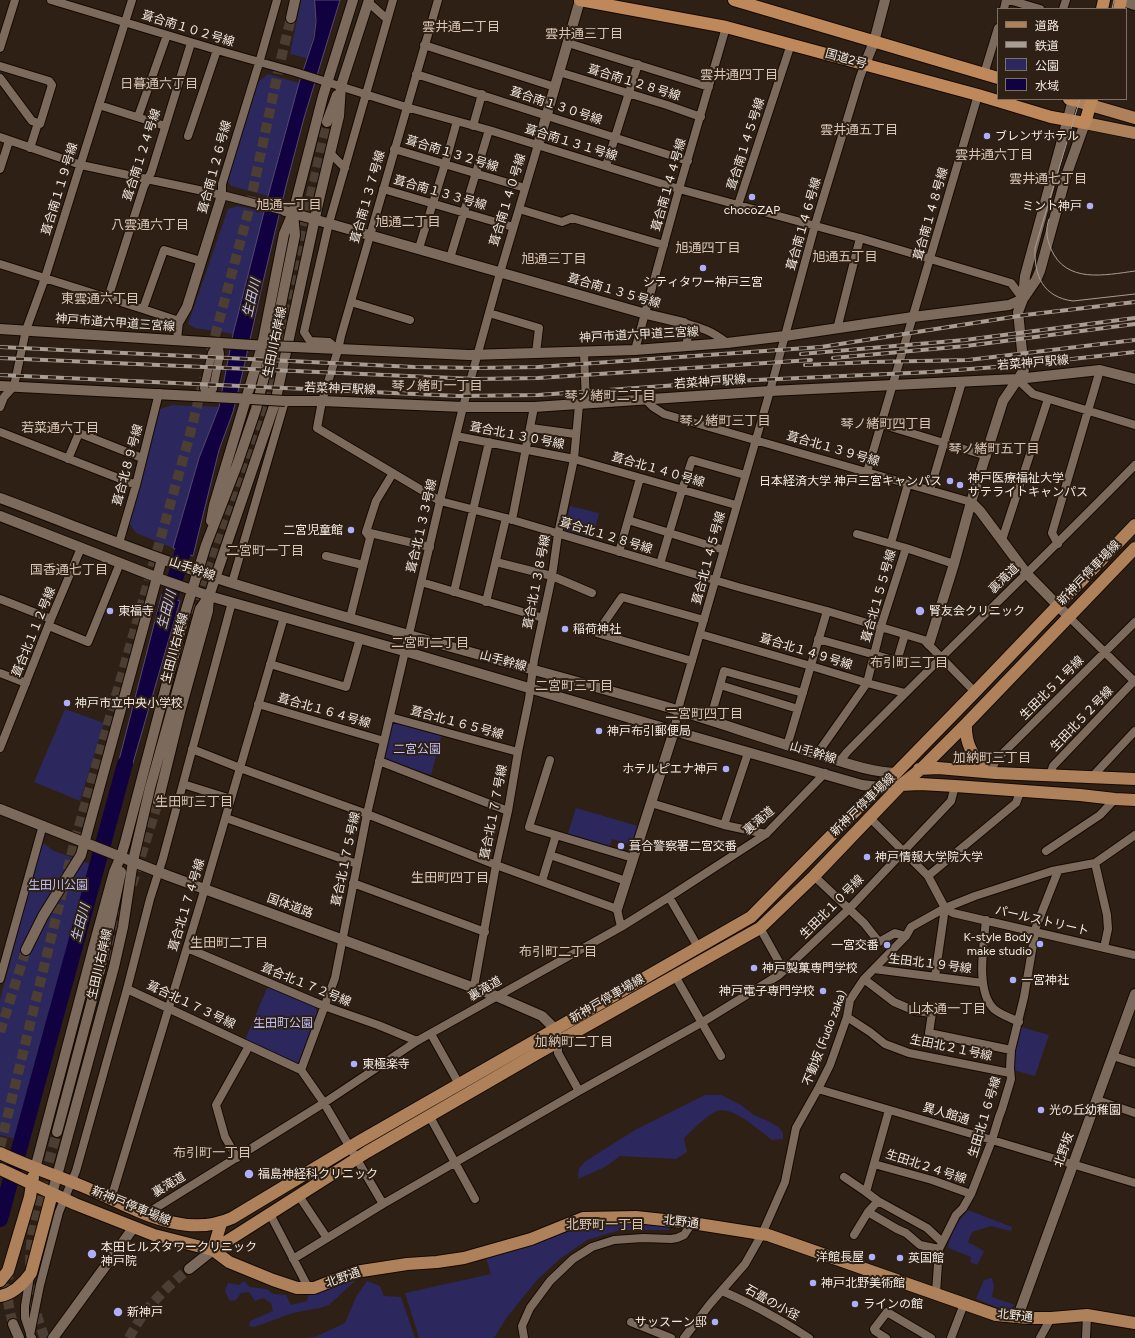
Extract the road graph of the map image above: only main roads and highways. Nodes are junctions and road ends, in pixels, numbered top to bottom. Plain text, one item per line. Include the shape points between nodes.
1 (580, 0) edge
2 (735, 0) edge
3 (997, 78) edge
4 (1079, 100) edge
5 (1092, 102) edge
6 (1135, 118) edge
7 (1085, 123) junction
8 (1135, 133) edge
9 (1135, 525) edge
10 (1135, 548) edge
11 (966, 724) junction
12 (921, 769) junction
13 (991, 772) junction
14 (896, 773) junction
15 (1135, 779) edge
16 (901, 785) junction
17 (1135, 800) edge
18 (3, 1155) edge
19 (30, 1167) junction
20 (0, 1169) edge
21 (27, 1182) junction
22 (52, 1194) junction
23 (221, 1223) junction
24 (213, 1250) junction
25 (0, 1281) tunnel mouth
26 (0, 1296) edge
27 (1135, 1323) edge

1 - 7 highway, 国道2号 via 726,27 1051,117
2 - 3 highway, 国道2号
4 - 5 main road
5 - 6 main road
5 - 7 highway
7 - 8 main road
9 - 14 main road, 新神戸停車場線
10 - 11 main road, 新神戸停車場線
11 - 12 main road, 新神戸停車場線
11 - 13 main road via 969,748
12 - 13 main road, 山手幹線
12 - 14 main road, 山手幹線
12 - 16 main road, 新神戸停車場線
13 - 15 main road, 山手幹線
14 - 23 main road, 新神戸停車場線 via 879,787 751,917
16 - 17 main road, 山手幹線 via 1021,790
16 - 24 main road, 新神戸停車場線 via 760,928 357,1159
18 - 19 main road, 新神戸停車場線
19 - 21 main road
19 - 23 main road, 新神戸停車場線 via 165,1222 188,1225
20 - 21 main road, 新神戸停車場線
21 - 22 main road, 新神戸停車場線
21 - 25 main road via 8,1271
22 - 24 main road, 新神戸停車場線 via 154,1235
22 - 26 main road via 31,1273 11,1292
23 - 24 main road
24 - 27 main road, 北野通 via 229,1262 273,1280 309,1289 355,1272 464,1258 531,1239 583,1218 636,1217 768,1234 996,1315 1051,1318 1087,1315

